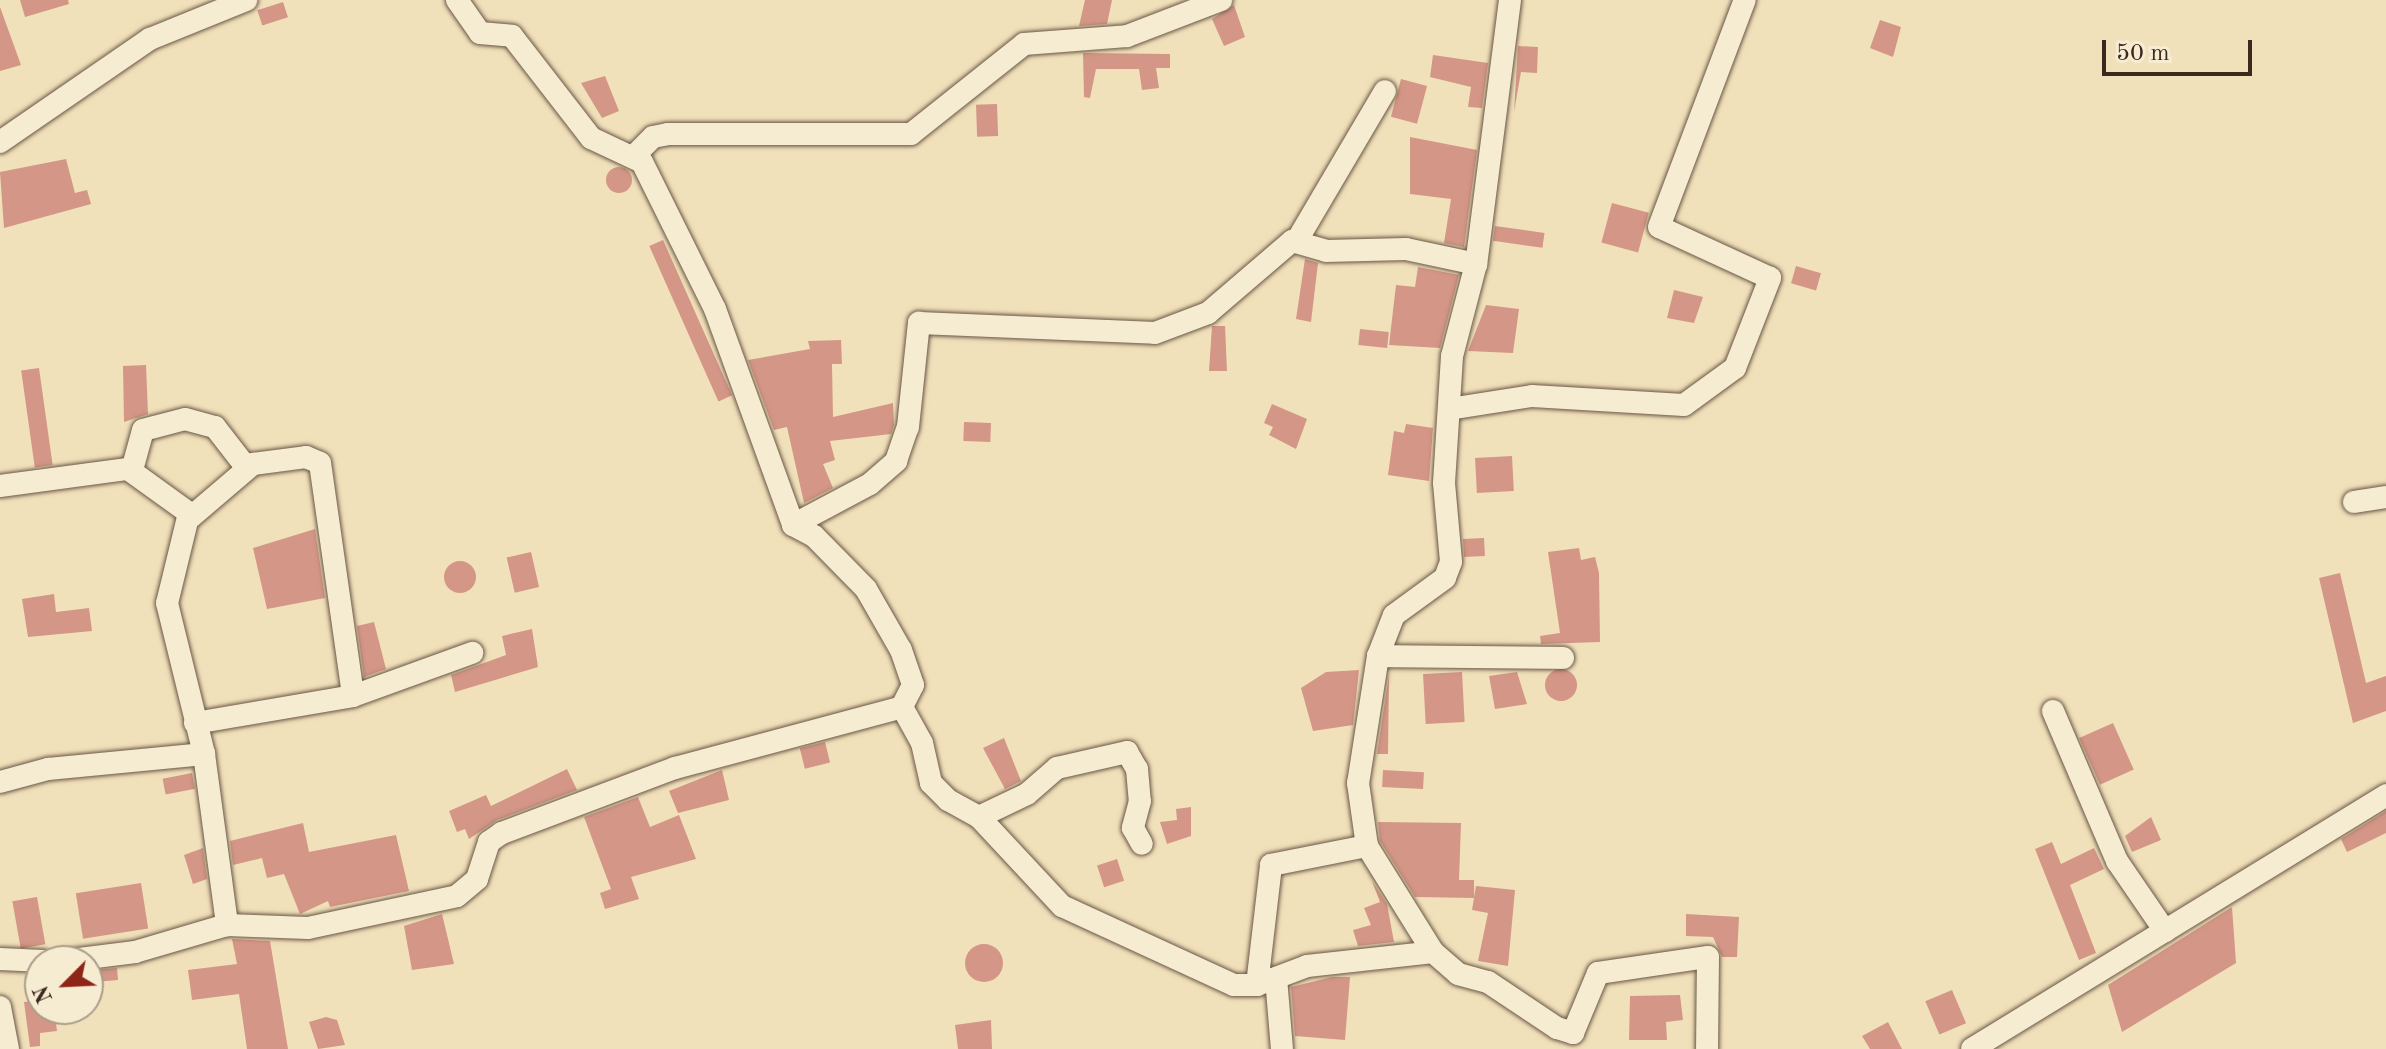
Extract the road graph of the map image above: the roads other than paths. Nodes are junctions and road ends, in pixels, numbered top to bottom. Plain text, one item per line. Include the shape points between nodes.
1 (246, 0) edge
2 (457, 0) edge
3 (1221, 0) edge
4 (1510, 0) edge
5 (1745, 0) edge
6 (1385, 91) dead end
7 (0, 142) edge
8 (635, 155) junction
9 (1296, 242) junction
10 (1476, 264) junction
11 (1449, 409) junction
12 (246, 467) junction
13 (132, 470) junction
14 (0, 486) edge
15 (2386, 497) edge
16 (2354, 502) dead end
17 (191, 517) junction
18 (793, 525) junction
19 (472, 653) dead end
20 (1378, 656) junction
21 (1563, 658) dead end
22 (353, 696) junction
23 (902, 707) junction
24 (2053, 711) dead end
25 (195, 723) junction
26 (204, 754) junction
27 (0, 782) edge
28 (2386, 795) edge
29 (979, 817) junction
30 (1142, 844) dead end
31 (1367, 846) junction
32 (227, 925) junction
33 (2165, 931) junction
34 (1433, 952) junction
35 (104, 956) edge
36 (0, 959) edge
37 (24, 960) edge
38 (1267, 982) junction
39 (0, 1007) edge
40 (1281, 1038) edge
41 (8, 1049) edge
42 (1707, 1049) edge
43 (1972, 1049) edge

1 - 7 street via 150,39
2 - 8 street via 480,33 512,36 591,138
3 - 8 street via 1127,36 1024,44 911,134 668,134 653,137
4 - 10 street
5 - 11 street via 1659,227 1770,278 1735,368 1684,405 1532,396
6 - 9 street
8 - 18 street via 715,309
9 - 10 street via 1326,251 1406,249
9 - 18 street via 1208,313 1155,333 919,323 908,427 896,461 870,484
10 - 11 street via 1452,356
11 - 20 street via 1449,572 1394,615
12 - 13 street via 215,427 185,419 143,430
12 - 17 street
12 - 22 street via 306,457 324,469
13 - 14 street
13 - 17 street
15 - 16 street
17 - 25 street via 167,585
18 - 23 street via 866,589 908,664 913,685
19 - 22 street
20 - 21 street
20 - 31 street via 1358,783
22 - 25 street
23 - 29 street via 922,743 931,783 962,812
23 - 32 street via 841,728 675,768 502,833 485,850 477,879 457,896 308,928
24 - 33 street via 2117,861
25 - 26 street
26 - 27 street via 48,769
26 - 32 street
28 - 33 street
29 - 30 street via 1027,794 1057,768 1127,752 1137,769 1140,801 1133,828
29 - 38 street via 1074,914 1222,980
31 - 34 street
31 - 38 street via 1271,865
32 - 35 street
33 - 43 street
34 - 38 street via 1307,966
34 - 42 street via 1458,974 1488,982 1535,1018 1573,1033 1598,973 1708,957
36 - 37 street
38 - 40 street
39 - 41 street

